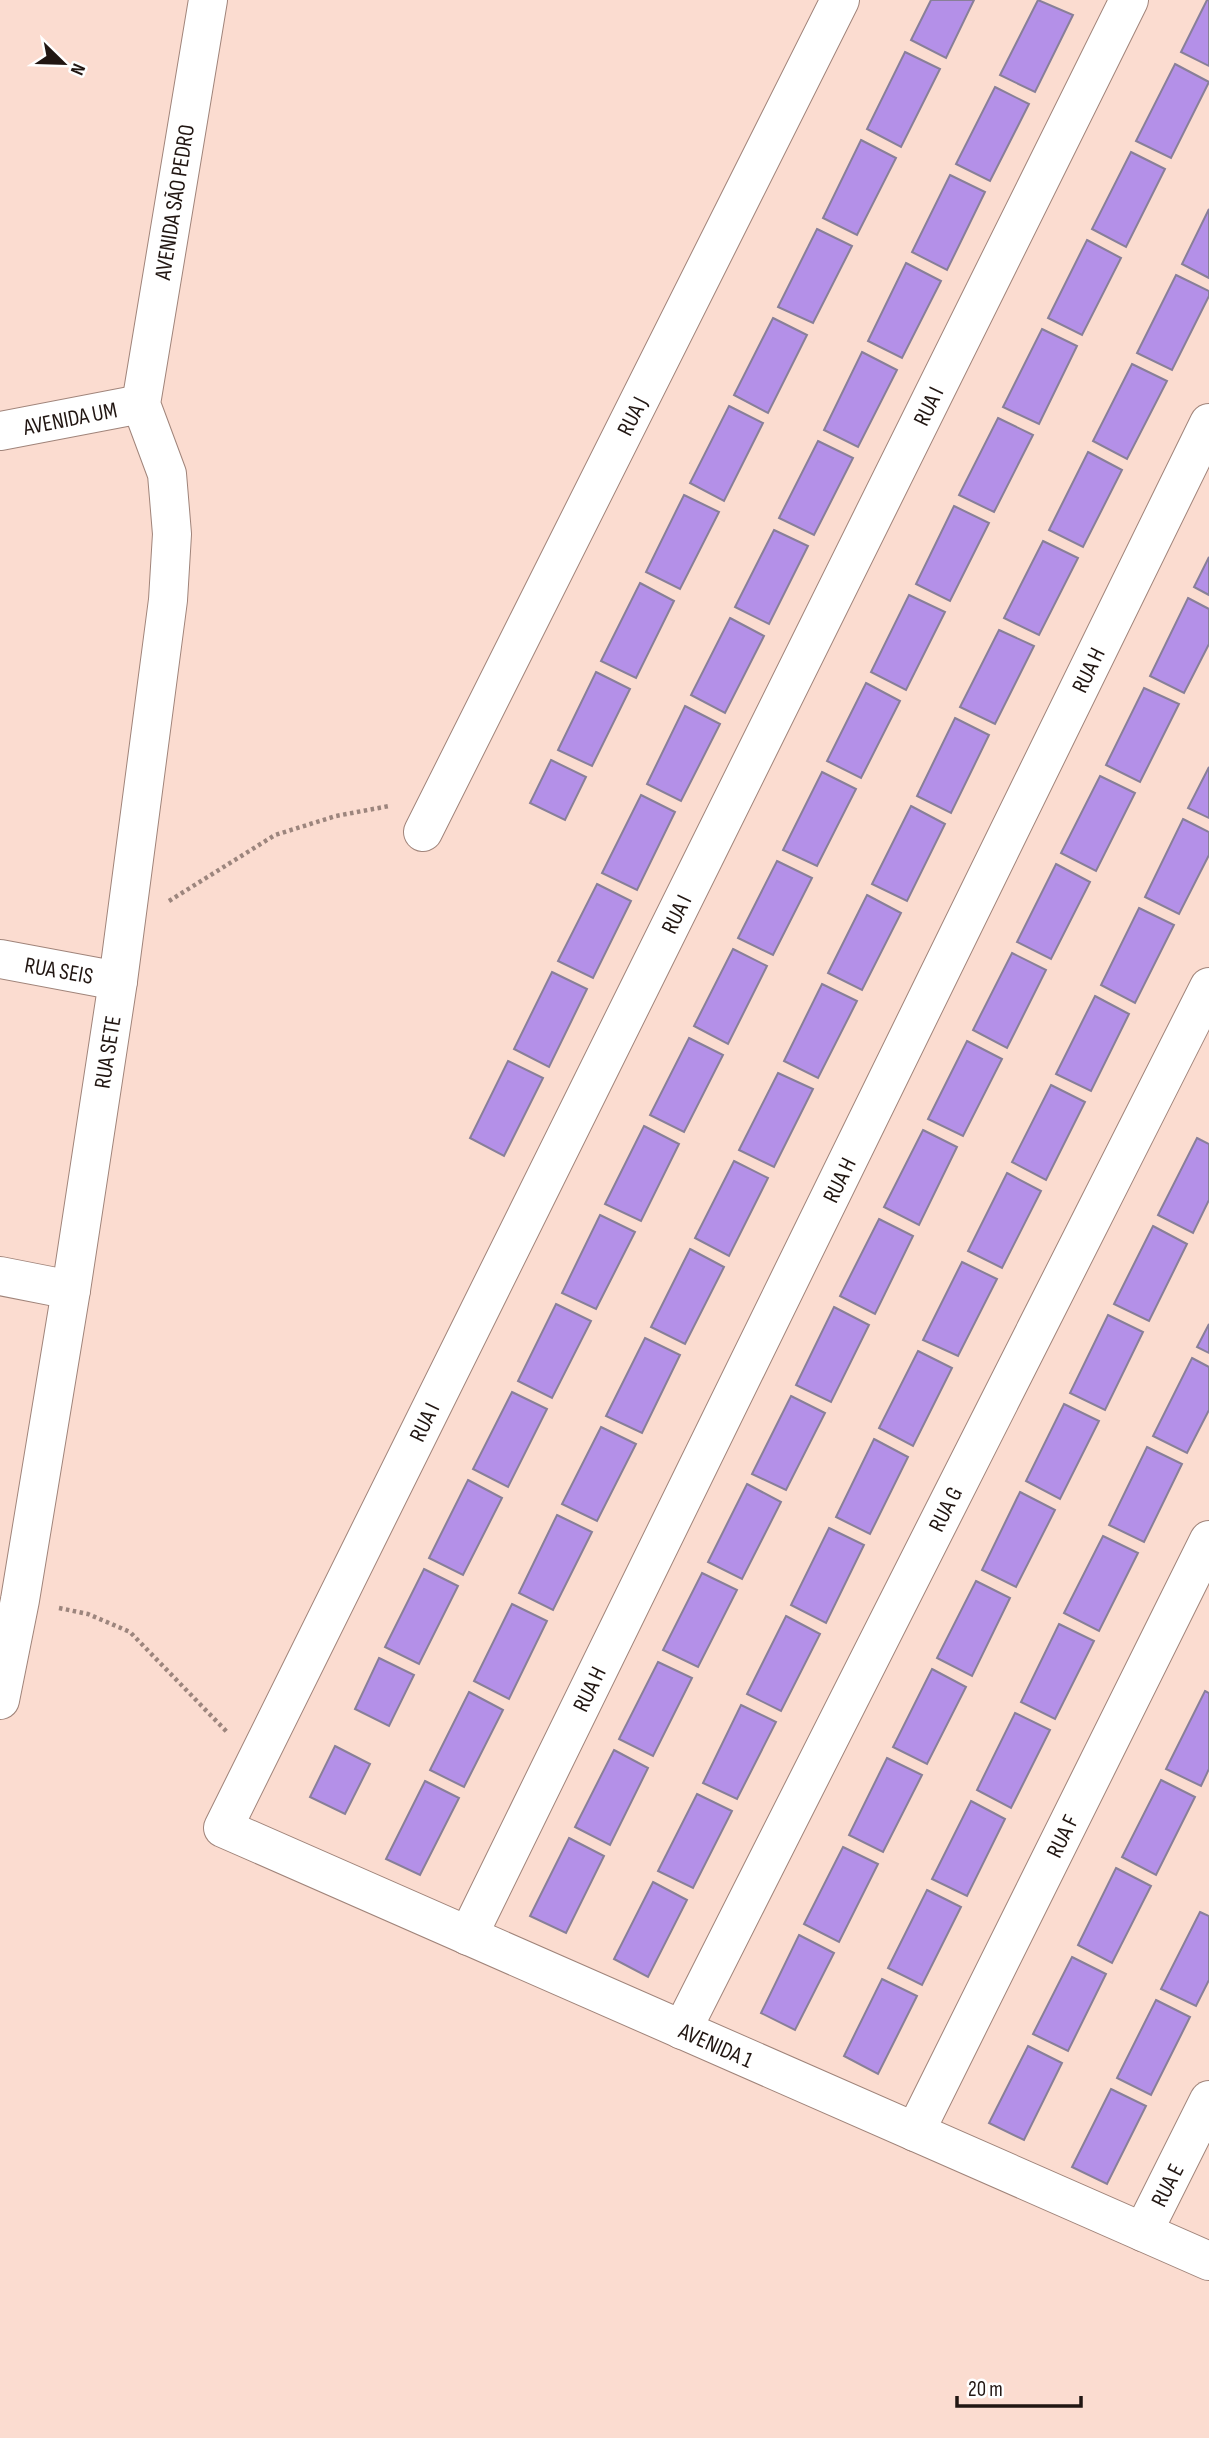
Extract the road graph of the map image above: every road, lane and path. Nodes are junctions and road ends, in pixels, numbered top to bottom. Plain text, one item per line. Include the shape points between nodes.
1 (208, 0) edge
2 (840, 0) edge
3 (1129, 0) edge
4 (141, 404) junction
5 (1209, 423) edge
6 (0, 431) edge
7 (442, 796) junction
8 (424, 832) dead end
9 (125, 929) junction
10 (0, 959) edge
11 (118, 981) junction
12 (1209, 987) edge
13 (0, 1276) edge
14 (71, 1290) junction
15 (1209, 1540) edge
16 (10, 1598) edge
17 (0, 1700) edge
18 (256, 1762) junction
19 (223, 1828) joint
20 (468, 1936) junction
21 (682, 2030) junction
22 (1209, 2100) edge
23 (915, 2132) junction
24 (1143, 2232) junction
25 (1209, 2261) edge

1 - 4 street, AVENIDA SÃO PEDRO
2 - 7 street, RUA J
3 - 18 street, RUA I
4 - 6 street, AVENIDA UM
4 - 9 street, RUA SETE via 167,474 172,534 168,600
5 - 20 street, RUA H
7 - 8 street, RUA J
7 - 9 path via 336,816 275,835
9 - 11 street, RUA SETE
10 - 11 street, RUA SEIS
11 - 14 street, RUA SETE
12 - 21 street, RUA G
13 - 14 street
14 - 16 street, RUA SETE
15 - 23 street, RUA F
16 - 17 street, RUA SETE
16 - 18 path via 89,1614 130,1632
18 - 19 street, RUA I
19 - 20 street, AVENIDA 1
20 - 21 street, AVENIDA 1
21 - 23 street, AVENIDA 1
22 - 24 street, RUA E
23 - 24 street, AVENIDA 1
24 - 25 street, AVENIDA 1

